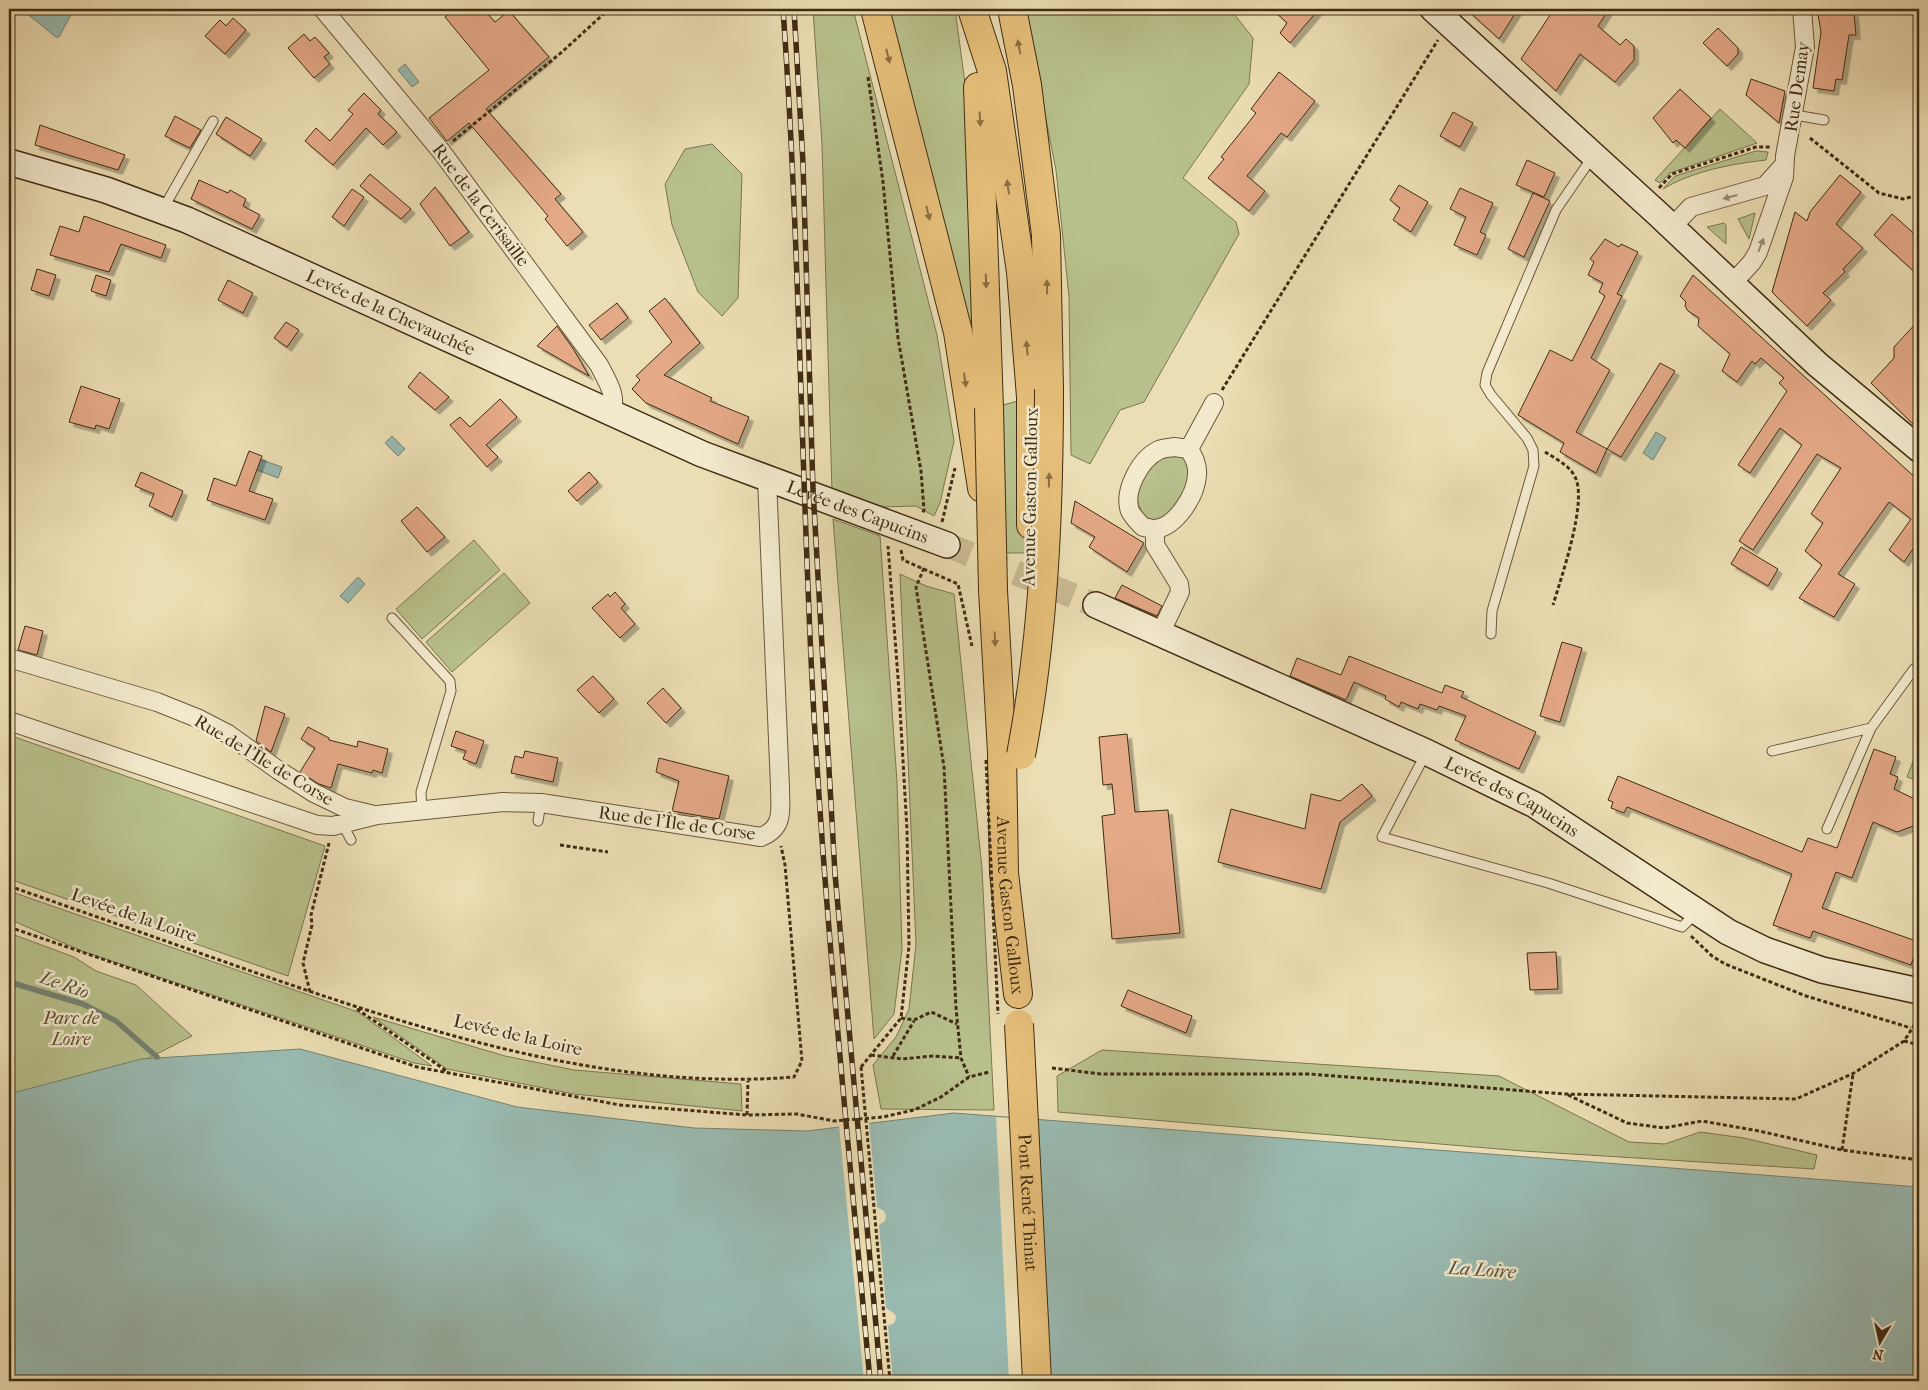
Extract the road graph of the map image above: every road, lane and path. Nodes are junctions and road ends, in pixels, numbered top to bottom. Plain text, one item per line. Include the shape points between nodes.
1 (323, 9) edge
2 (609, 9) edge
3 (876, 9) edge
4 (1012, 9) edge
5 (1433, 9) edge
6 (1802, 9) edge
7 (973, 13) edge
8 (1441, 35) dead end
9 (868, 72) dead end
10 (1795, 115) junction
11 (1824, 120) dead end
12 (212, 121) dead end
13 (1810, 138) dead end
14 (1772, 147) dead end
15 (442, 151) junction
16 (1593, 155) junction
17 (9, 162) edge
18 (1784, 164) junction
19 (1758, 189) junction
20 (1658, 190) dead end
21 (1919, 194) edge
22 (162, 211) junction
23 (1771, 218) junction
24 (1672, 227) junction
25 (1732, 284) junction
26 (1040, 392) junction
27 (1214, 403) joint
28 (611, 414) junction
29 (1189, 449) junction
30 (1919, 449) edge
31 (1532, 450) junction
32 (956, 464) dead end
33 (766, 479) junction
34 (1155, 529) junction
35 (944, 536) joint
36 (907, 539) junction
37 (887, 542) dead end
38 (924, 568) junction
39 (993, 590) junction
40 (1096, 605) tunnel mouth
41 (1553, 606) dead end
42 (392, 618) dead end
43 (1160, 634) junction
44 (1491, 634) dead end
45 (972, 649) dead end
46 (9, 658) edge
47 (1919, 666) edge
48 (9, 721) edge
49 (1871, 728) junction
50 (1772, 751) dead end
51 (1426, 752) junction
52 (542, 803) junction
53 (422, 812) junction
54 (377, 815) junction
55 (538, 821) dead end
56 (1827, 829) dead end
57 (342, 830) junction
58 (774, 832) junction
59 (560, 845) dead end
60 (608, 852) dead end
61 (9, 886) edge
62 (1689, 919) junction
63 (9, 927) edge
64 (1919, 991) edge
65 (310, 992) junction
66 (1018, 994) junction
67 (354, 1007) junction
68 (900, 1018) junction
69 (1919, 1018) edge
70 (914, 1020) junction
71 (957, 1024) junction
72 (1911, 1028) junction
73 (1904, 1041) junction
74 (1919, 1045) edge
75 (871, 1055) junction
76 (893, 1057) junction
77 (960, 1058) junction
78 (1052, 1068) dead end
79 (989, 1072) dead end
80 (1854, 1073) junction
81 (451, 1074) junction
82 (969, 1077) junction
83 (748, 1081) junction
84 (1565, 1094) junction
85 (747, 1115) junction
86 (1842, 1150) junction
87 (1919, 1160) edge
88 (890, 1381) edge
89 (1037, 1381) edge

1 - 15 street, Rue de la Cerisaille
2 - 15 path
3 -> 39 main road, bridge via 958,332 982,488
26 -> 4 main road via 1046,235 1027,85
5 - 16 street
6 - 10 street, Rue Demay via 1805,48
26 -> 7 main road, Avenue Gaston Galloux via 992,71
7 -> 39 main road, Avenue Gaston Galloux, bridge via 983,176
8 - 27 path
9 - 36 path via 884,182 898,338 921,471 924,510
10 - 11 lane
10 - 18 street, Rue Demay
12 - 22 lane
13 - 21 path via 1879,194 1903,199
14 - 20 path, Rue Demay via 1756,147 1672,174
15 - 28 street, Rue de la Cerisaille via 599,365 614,397
16 - 24 street
16 - 31 lane via 1556,210 1486,373 1485,385 1527,438
17 - 22 street, Levée de la Chevauchée via 106,190
18 - 19 street, Rue Demay via 1769,183
18 - 23 street, Rue Demay via 1784,177
19 - 23 street via 1769,204
19 -> 24 street, Rue Demay via 1691,207
22 - 28 street, Levée de la Chevauchée
25 -> 23 street, Rue Demay via 1755,258
24 - 25 street
25 - 30 street via 1817,364
66 -> 26 main road, Avenue Gaston Galloux, bridge via 1021,755
27 - 29 street
28 - 33 street, Levée de la Chevauchée
29 - 34 street via 1196,461 1197,476 1192,493 1172,521
29 - 34 street via 1158,450 1133,478 1130,510 1143,526
31 - 41 path via 1545,452 1559,461 1575,477 1578,493 1578,512
31 - 44 lane via 1534,466 1492,611
32 - 35 path
33 - 36 street, Levée des Capucins
33 - 58 street, Rue de l'Île de Corse via 780,787 779,822
34 - 43 street via 1155,544 1179,584 1180,592
35 - 36 street, Levée des Capucins
36 - 38 path via 903,560
37 - 68 path via 900,691 907,830 909,946
38 - 45 path via 958,584
38 - 71 path via 916,586 944,767
39 -> 66 main road, Avenue Gaston Galloux via 1002,753 1004,873
40 - 43 street, Levée des Capucins
42 - 53 lane via 450,681 451,691 422,792
43 - 51 street, Levée des Capucins
46 - 54 street, Rue de l'Île de Corse via 157,702 197,718 228,734 314,793 345,808
47 - 49 lane
48 - 57 street, Rue de l'Île de Corse via 273,811
49 - 50 lane
49 - 56 lane
51 - 62 street, Levée des Capucins via 1534,804
51 - 62 lane via 1382,837
52 - 53 street, Rue de l'Île de Corse via 503,802
52 - 55 lane
52 - 58 street, Rue de l'Île de Corse via 761,837
53 - 54 street, Rue de l'Île de Corse
54 - 57 street, Rue de l'Île de Corse
57 - 65 path via 312,915 303,963
58 - 83 path, Levée de la Loire via 783,850 802,1061 794,1077
59 - 60 path
61 - 65 path, Levée de la Loire
62 - 64 street, Levée des Capucins via 1796,962
62 - 72 path via 1712,956 1725,964 1806,996
63 - 81 path via 417,1067
65 - 67 path, Levée de la Loire
66 - 89 main road, Pont René Thinat, bridge
67 - 81 path
67 - 83 path, Levée de la Loire via 551,1060 665,1076
68 - 70 path
68 - 75 path
69 - 72 path
70 - 71 path via 931,1012
70 - 76 path
71 - 77 path
72 - 73 path
73 - 74 path
73 - 80 path
75 - 76 path
75 - 88 path, bridge via 861,1067
76 - 77 path
77 - 82 path
78 - 84 path via 1101,1074 1310,1074
79 - 82 path
80 - 84 path via 1796,1100
80 - 86 path
81 - 85 path via 620,1105
82 - 85 path via 914,1110 883,1117 834,1122 798,1114
83 - 85 path
84 - 86 path via 1627,1123 1664,1128 1702,1121
86 - 87 path

